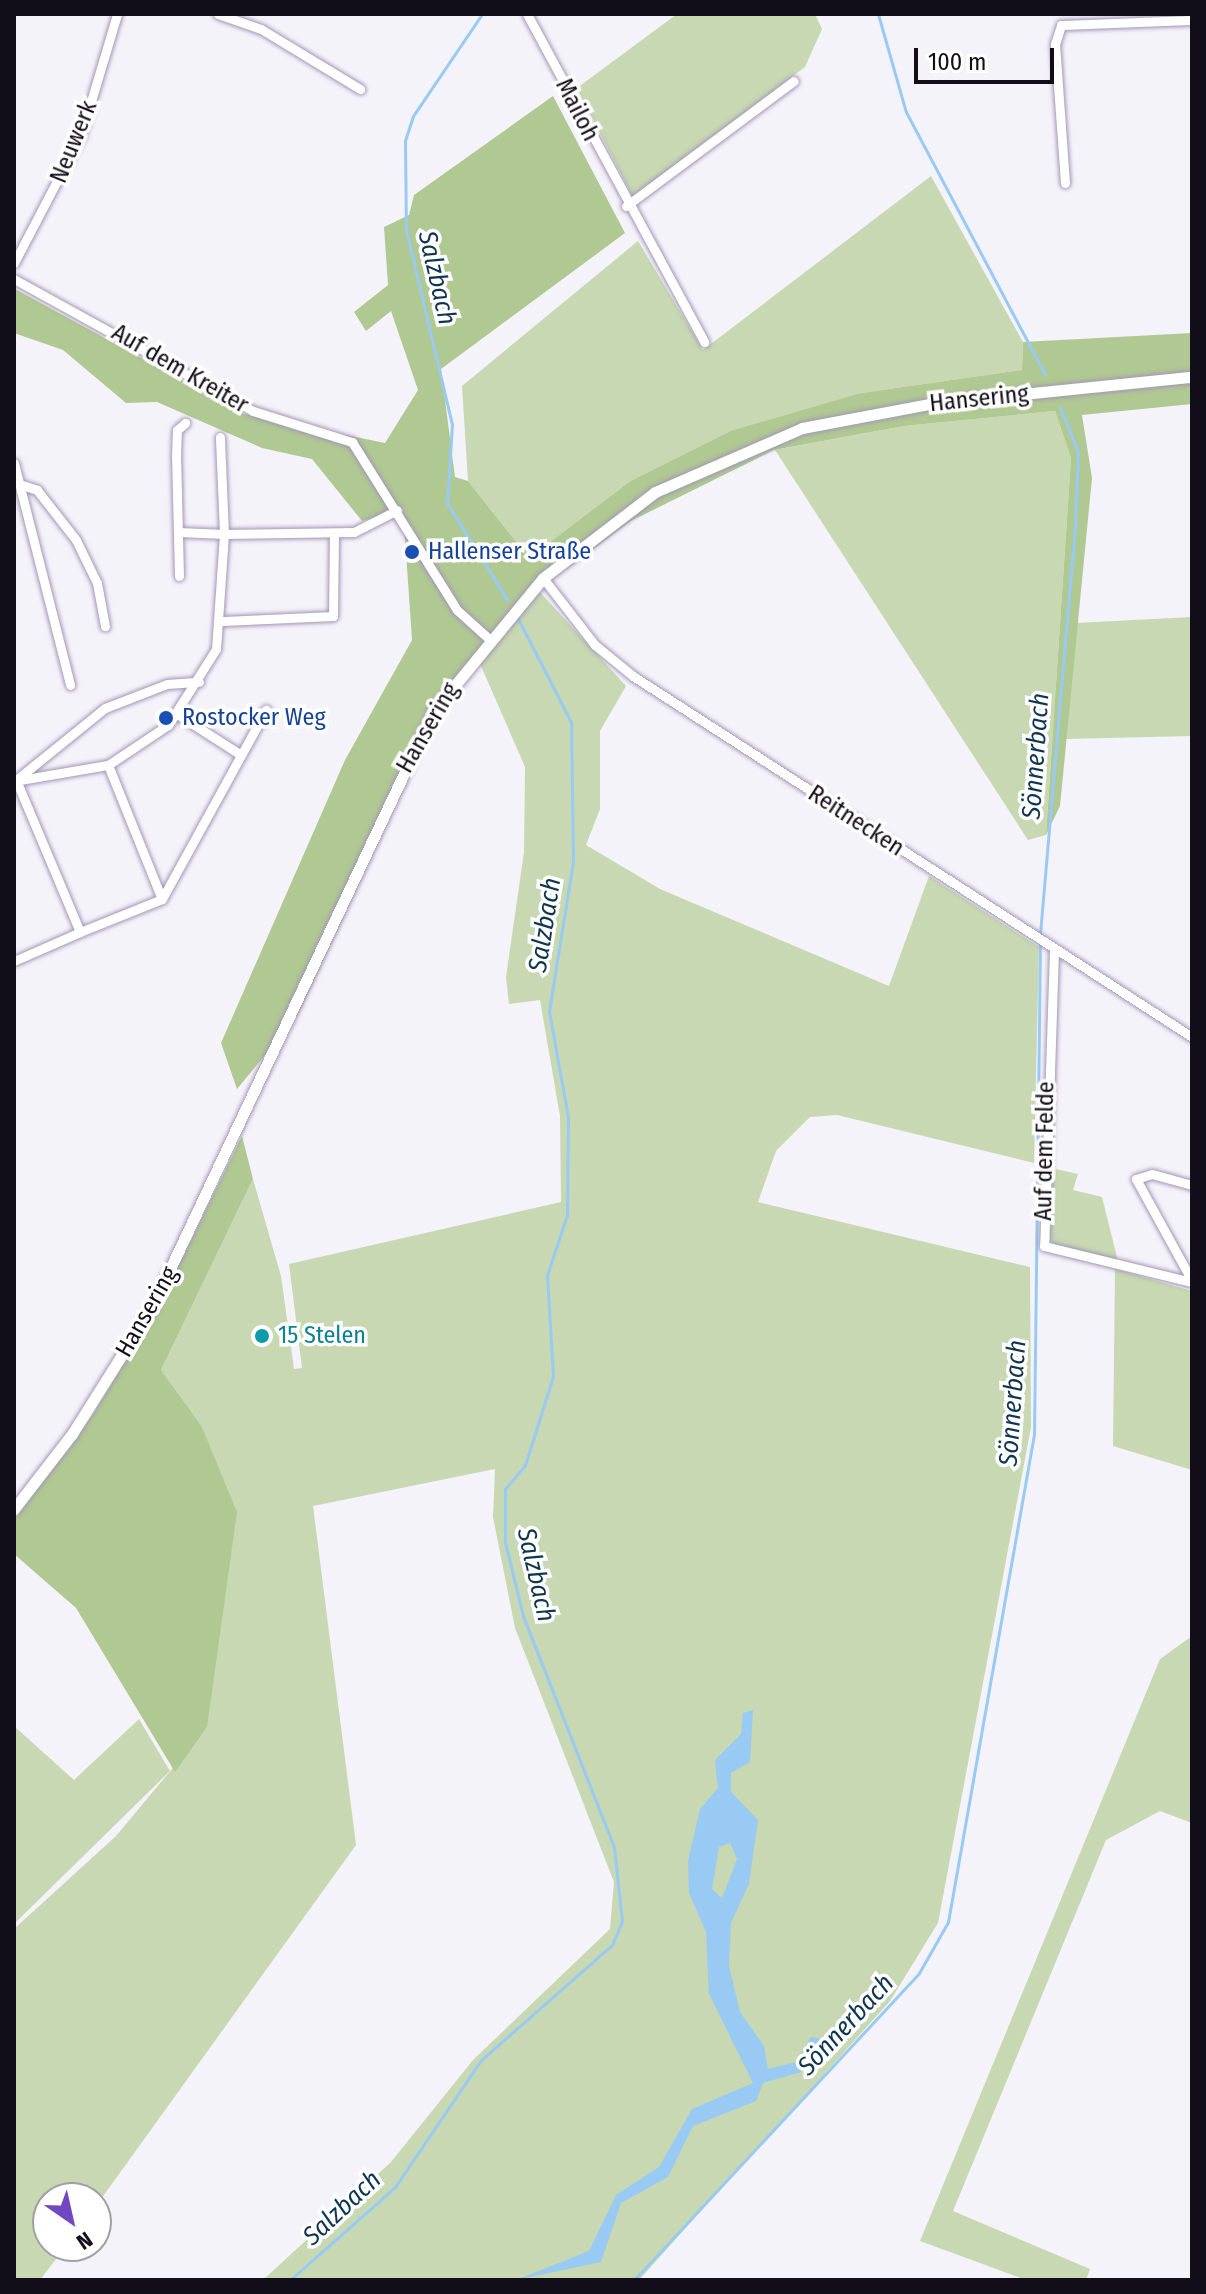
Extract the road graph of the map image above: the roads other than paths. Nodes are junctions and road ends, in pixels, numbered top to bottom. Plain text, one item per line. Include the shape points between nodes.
1 (117, 14) edge
2 (218, 14) edge
3 (527, 14) edge
4 (1192, 20) edge
5 (794, 81) dead end
6 (360, 89) dead end
7 (1065, 183) dead end
8 (626, 206) junction
9 (14, 263) edge
10 (14, 279) edge
11 (704, 342) dead end
12 (1192, 377) edge
13 (185, 423) dead end
14 (220, 437) dead end
15 (14, 463) edge
16 (19, 484) junction
17 (397, 510) junction
18 (179, 532) junction
19 (334, 533) junction
20 (224, 534) junction
21 (179, 576) dead end
22 (543, 578) junction
23 (223, 621) junction
24 (105, 626) dead end
25 (488, 638) junction
26 (199, 682) junction
27 (70, 685) dead end
28 (266, 710) dead end
29 (177, 714) junction
30 (241, 755) junction
31 (108, 765) junction
32 (15, 781) edge
33 (162, 899) junction
34 (80, 932) junction
35 (1050, 948) junction
36 (14, 961) edge
37 (1192, 1037) edge
38 (1192, 1185) edge
39 (1192, 1282) edge
40 (14, 1509) edge

1 - 9 street, Neuwerk via 81,135
2 - 6 street via 261,29
3 - 8 street, Mailoh
4 - 7 street via 1061,25 1055,44
5 - 8 street
8 - 11 street, Mailoh
10 - 17 street, Auf dem Kreiter via 253,411 352,442
12 - 22 street, Hansering via 920,405 802,428 655,492
13 - 18 street via 177,430
14 - 20 street
15 - 16 street
16 - 24 street via 37,490 76,540 97,583
16 - 27 street
17 - 19 street via 364,530
17 - 25 street, Auf dem Kreiter via 457,610
18 - 20 street
18 - 21 street
19 - 20 street
19 - 23 street via 333,616
20 - 23 street
22 - 25 street, Hansering
22 - 35 street, Reitnecken via 595,645 633,676
23 - 26 street
25 - 40 street, Hansering via 417,741 152,1307 72,1434
26 - 29 street
26 - 32 street via 167,684 105,708
28 - 30 street
29 - 30 street
29 - 31 street via 151,742
30 - 33 street
31 - 32 street
31 - 33 street
32 - 34 street
33 - 34 street
34 - 36 street
35 - 37 street, Reitnecken
35 - 39 street, Auf dem Felde via 1044,1246
38 - 39 street via 1152,1174 1136,1179

